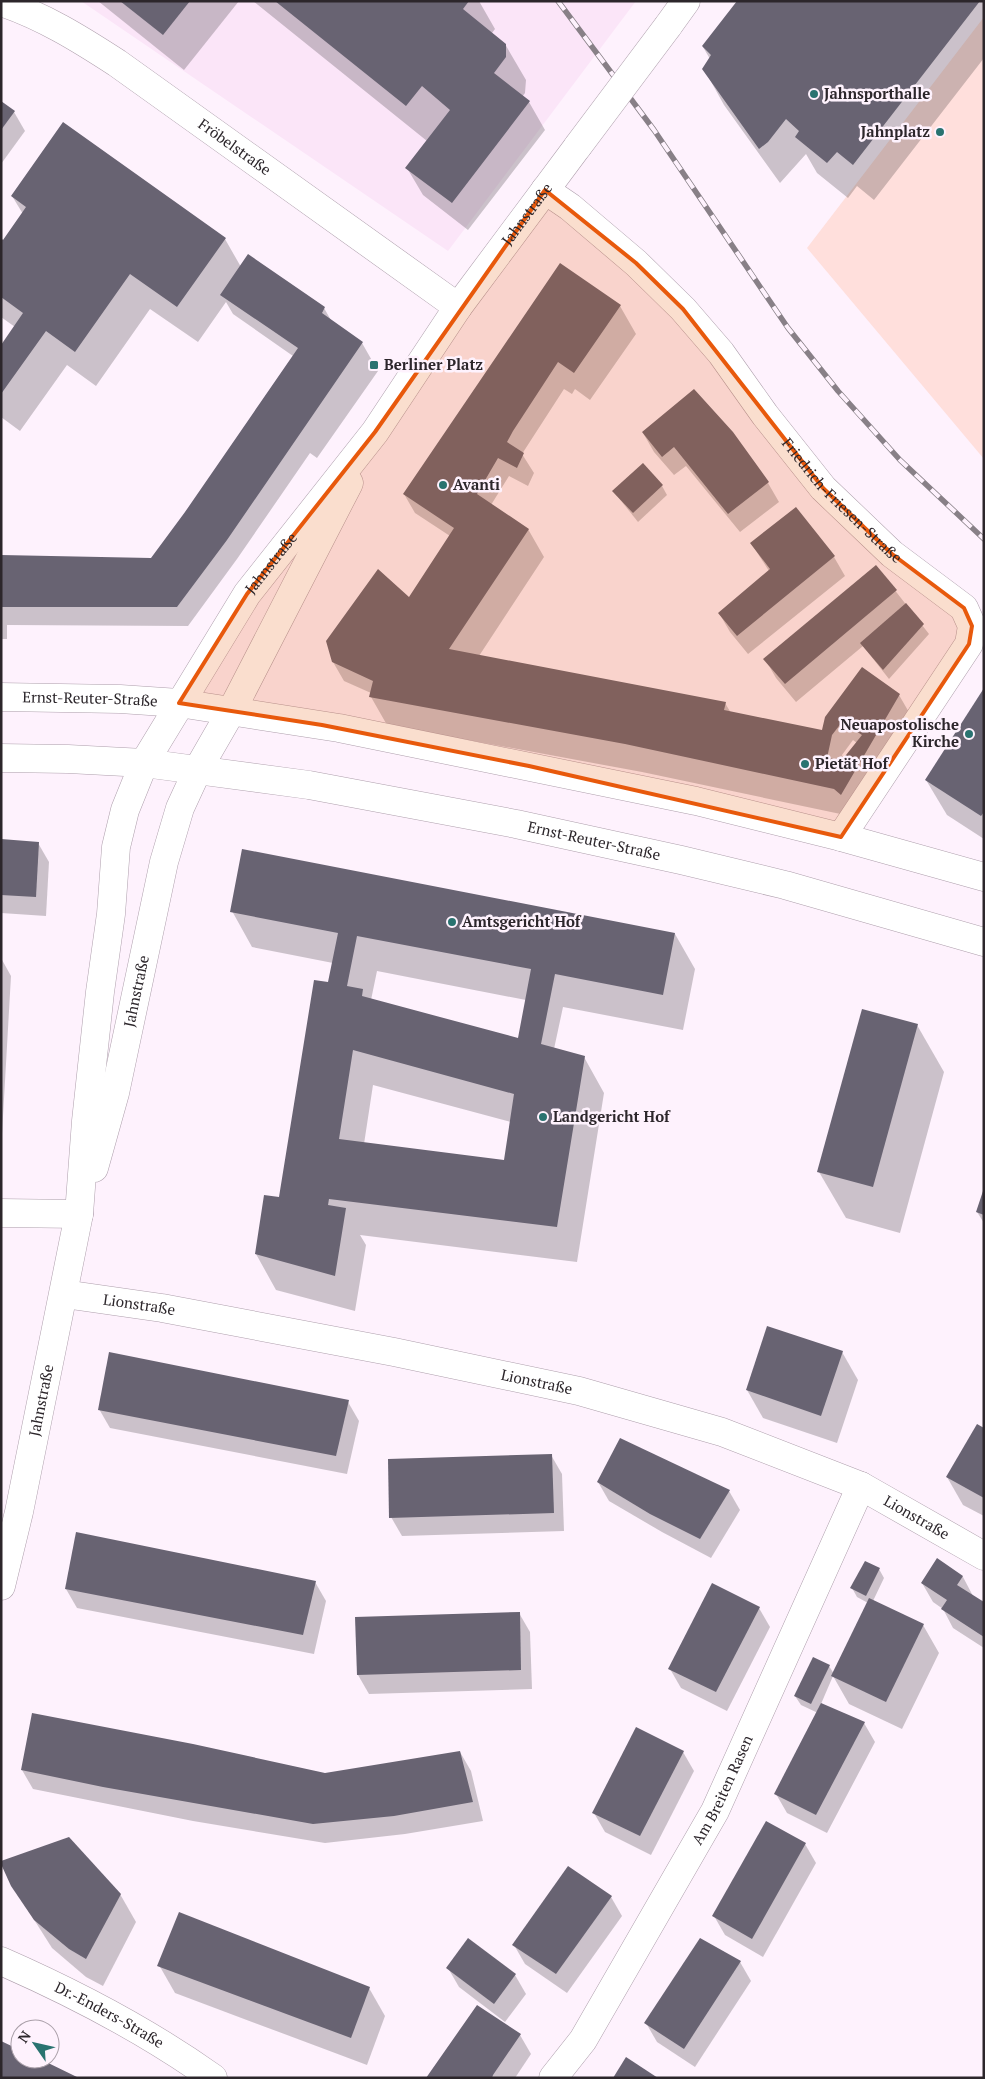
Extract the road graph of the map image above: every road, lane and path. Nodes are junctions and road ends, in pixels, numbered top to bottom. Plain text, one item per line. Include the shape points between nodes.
1 (686, 1) edge
2 (1, 2) edge
3 (545, 190) junction
4 (458, 307) junction
5 (375, 432) junction
6 (1, 697) edge
7 (179, 703) junction
8 (232, 710) junction
9 (1, 758) edge
10 (144, 763) junction
11 (198, 769) junction
12 (841, 837) junction
13 (984, 877) edge
14 (984, 942) edge
15 (1, 1213) edge
16 (79, 1214) junction
17 (64, 1294) junction
18 (861, 1486) junction
19 (984, 1556) edge
20 (1, 1586) edge
21 (1, 1961) edge
22 (213, 2078) edge
23 (553, 2078) edge

1 - 3 main road, Jahnstraße, bridge
2 - 4 main road, Fröbelstraße via 78,38 117,62
3 - 4 main road, Jahnstraße
3 - 12 main road, Friedrich-Friesen-Straße via 636,263 683,308 824,488 892,554 964,608 972,626 969,644
4 - 5 main road, Jahnstraße
5 - 7 main road, Jahnstraße via 247,594
5 - 8 main road, Jahnstraße
6 - 7 main road, Ernst-Reuter-Straße
7 - 8 main road
7 - 10 main road
8 - 11 main road
8 - 12 main road via 539,768 696,801
9 - 10 main road
10 - 11 main road
10 - 16 main road, Jahnstraße via 125,810 116,847
11 - 14 main road, Ernst-Reuter-Straße via 309,785 681,860 785,885
11 - 16 main road, Jahnstraße via 180,808 167,848 115,1093
12 - 13 main road
15 - 16 main road
16 - 17 main road, Jahnstraße
17 - 18 main road, Lionstraße via 171,1310 394,1352 579,1391 722,1432
17 - 20 main road, Jahnstraße
18 - 19 main road, Lionstraße
18 - 23 main road, Am Breiten Rasen via 715,1811 583,2040
21 - 22 main road, Dr.-Enders-Straße via 105,2012

